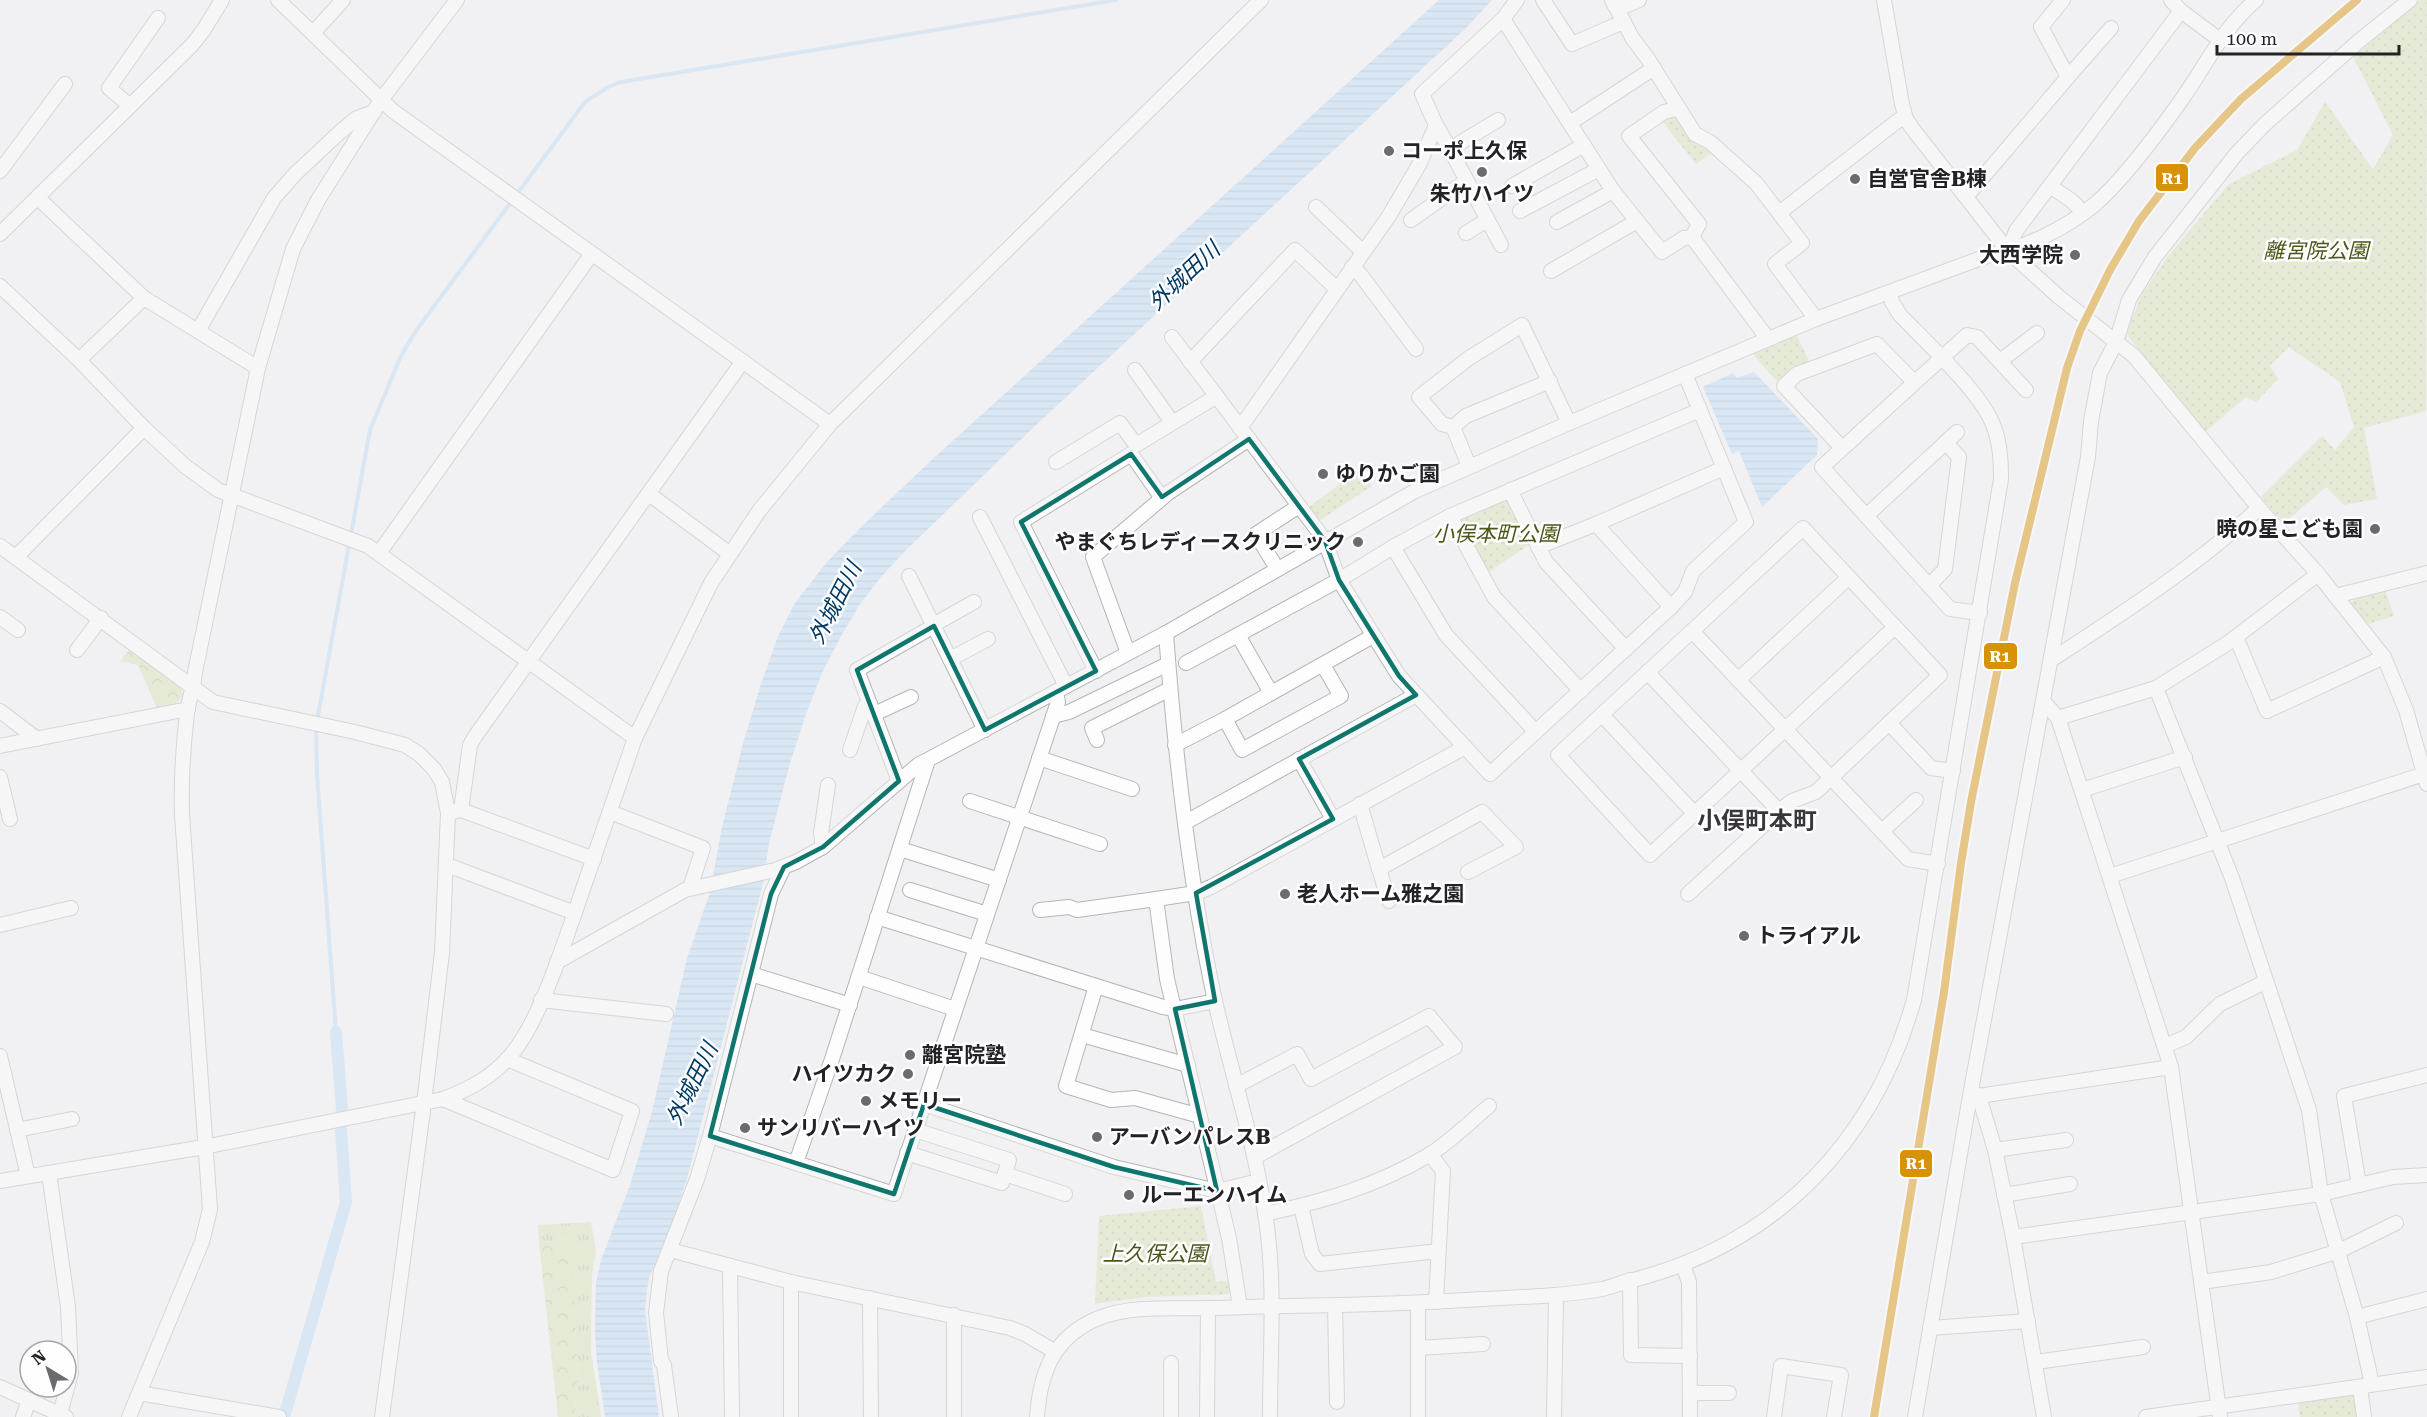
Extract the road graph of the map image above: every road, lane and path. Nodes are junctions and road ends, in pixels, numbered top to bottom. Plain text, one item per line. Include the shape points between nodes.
1 (222, 0) edge
2 (278, 0) edge
3 (343, 0) edge
4 (457, 0) edge
5 (1261, 0) edge
6 (1517, 0) edge
7 (1543, 0) edge
8 (1639, 0) edge
9 (1884, 0) edge
10 (2063, 0) edge
11 (2171, 0) edge
12 (2256, 0) edge
13 (2410, 0) edge
14 (1614, 3) edge
15 (2181, 11) junction
16 (159, 18) dead end
17 (1503, 19) junction
18 (1623, 22) junction
19 (2111, 28) dead end
20 (313, 33) junction
21 (2220, 40) junction
22 (1654, 68) junction
23 (2068, 77) junction
24 (65, 84) dead end
25 (130, 105) junction
26 (378, 106) junction
27 (1679, 108) junction
28 (1906, 119) junction
29 (1498, 120) dead end
30 (1570, 123) junction
31 (1436, 125) junction
32 (1584, 145) junction
33 (1450, 149) junction
34 (1599, 168) junction
35 (0, 171) edge
36 (1466, 182) junction
37 (1512, 186) dead end
38 (2050, 186) junction
39 (1613, 191) junction
40 (1966, 197) junction
41 (38, 198) junction
42 (1316, 207) dead end
43 (1520, 211) dead end
44 (2083, 212) junction
45 (1779, 213) junction
46 (1411, 220) dead end
47 (1487, 220) junction
48 (1637, 221) junction
49 (1557, 222) dead end
50 (1466, 233) dead end
51 (0, 234) edge
52 (1692, 237) junction
53 (1502, 245) dead end
54 (2008, 251) junction
55 (1363, 252) junction
56 (591, 255) junction
57 (1352, 267) junction
58 (1551, 271) dead end
59 (0, 286) edge
60 (1337, 289) junction
61 (1890, 292) junction
62 (144, 298) junction
63 (1816, 319) junction
64 (198, 331) junction
65 (2037, 333) dead end
66 (1172, 337) dead end
67 (1768, 339) junction
68 (2116, 342) junction
69 (1416, 349) dead end
70 (1941, 358) junction
71 (79, 360) junction
72 (743, 361) junction
73 (2000, 361) junction
74 (1190, 362) junction
75 (258, 368) junction
76 (1135, 370) dead end
77 (1685, 374) junction
78 (1550, 381) junction
79 (1914, 382) junction
80 (2026, 390) dead end
81 (1217, 396) junction
82 (1700, 410) junction
83 (1172, 422) junction
84 (1569, 423) junction
85 (830, 424) junction
86 (1453, 427) junction
87 (1240, 428) junction
88 (144, 429) junction
89 (1957, 432) dead end
90 (1250, 439) junction
91 (1946, 442) junction
92 (1842, 448) junction
93 (1056, 462) dead end
94 (1469, 466) junction
95 (1724, 468) junction
96 (1510, 490) junction
97 (649, 494) junction
98 (233, 495) junction
99 (1162, 498) junction
100 (1299, 506) junction
101 (2259, 508) junction
102 (1450, 516) junction
103 (1866, 516) junction
104 (980, 517) dead end
105 (1596, 524) junction
106 (1325, 541) junction
107 (0, 546) edge
108 (1393, 547) junction
109 (1538, 547) junction
110 (379, 553) junction
111 (730, 554) junction
112 (16, 557) junction
113 (1273, 562) dead end
114 (2427, 573) edge
115 (2318, 574) junction
116 (909, 576) dead end
117 (1849, 577) junction
118 (1339, 580) junction
119 (1929, 586) junction
120 (2335, 596) junction
121 (974, 602) dead end
122 (1671, 607) junction
123 (1980, 613) junction
124 (0, 617) edge
125 (101, 618) junction
126 (934, 625) junction
127 (1895, 627) junction
128 (18, 630) dead end
129 (1692, 631) junction
130 (1166, 633) junction
131 (1238, 635) junction
132 (1373, 636) junction
133 (2236, 637) junction
134 (988, 639) dead end
135 (1626, 649) junction
136 (77, 650) dead end
137 (1128, 653) junction
138 (2384, 657) junction
139 (950, 659) junction
140 (2051, 660) junction
141 (527, 662) junction
142 (1186, 663) dead end
143 (1168, 664) junction
144 (1323, 664) junction
145 (1096, 671) junction
146 (1647, 672) junction
147 (1738, 680) junction
148 (194, 688) junction
149 (2156, 688) junction
150 (1061, 689) junction
151 (1170, 689) junction
152 (1581, 691) junction
153 (1271, 693) junction
154 (1416, 694) junction
155 (911, 697) dead end
156 (2044, 702) junction
157 (188, 709) junction
158 (872, 709) junction
159 (0, 711) edge
160 (1602, 715) junction
161 (1053, 716) junction
162 (2058, 718) junction
163 (1224, 719) junction
164 (1889, 723) junction
165 (986, 730) junction
166 (1785, 730) junction
167 (1536, 732) junction
168 (634, 738) junction
169 (37, 739) junction
170 (1097, 740) dead end
171 (1175, 745) junction
172 (0, 746) edge
173 (1465, 747) junction
174 (850, 750) dead end
175 (1039, 758) junction
176 (2185, 758) junction
177 (1299, 759) junction
178 (928, 760) junction
179 (1741, 771) junction
180 (1953, 771) junction
181 (0, 777) edge
182 (2426, 777) edge
183 (1832, 778) junction
184 (899, 781) junction
185 (828, 785) dead end
186 (1132, 789) dead end
187 (2082, 790) junction
188 (1916, 800) dead end
189 (970, 801) dead end
190 (1360, 804) junction
191 (455, 811) junction
192 (1779, 811) junction
193 (610, 812) junction
194 (1695, 814) junction
195 (1020, 817) junction
196 (10, 819) dead end
197 (1333, 819) junction
198 (1186, 822) junction
199 (1882, 831) junction
200 (2217, 841) junction
201 (1100, 844) dead end
202 (823, 847) junction
203 (900, 849) junction
204 (594, 859) junction
205 (1938, 864) junction
206 (447, 865) junction
207 (779, 868) junction
208 (1379, 869) junction
209 (1468, 872) dead end
210 (2110, 876) junction
211 (999, 880) junction
212 (694, 887) junction
213 (910, 890) dead end
214 (1196, 893) junction
215 (1688, 894) dead end
216 (1156, 898) junction
217 (1389, 901) dead end
218 (71, 908) dead end
219 (1040, 910) dead end
220 (575, 913) junction
221 (987, 914) junction
222 (877, 917) junction
223 (0, 925) edge
224 (975, 949) junction
225 (557, 962) junction
226 (751, 974) junction
227 (859, 977) junction
228 (2265, 982) junction
229 (1096, 986) junction
230 (541, 1000) junction
231 (1215, 1001) junction
232 (850, 1005) junction
233 (956, 1009) junction
234 (1175, 1009) junction
235 (666, 1014) dead end
236 (1082, 1035) junction
237 (2165, 1046) junction
238 (0, 1056) edge
239 (507, 1059) junction
240 (1188, 1065) junction
241 (2170, 1067) junction
242 (2427, 1075) edge
243 (1236, 1086) junction
244 (1975, 1093) junction
245 (443, 1099) junction
246 (5, 1101) edge
247 (424, 1103) junction
248 (924, 1104) junction
249 (1489, 1106) dead end
250 (1200, 1116) junction
251 (72, 1119) dead end
252 (18, 1130) junction
253 (915, 1130) junction
254 (710, 1136) junction
255 (2067, 1140) dead end
256 (204, 1147) junction
257 (1995, 1150) junction
258 (907, 1153) junction
259 (1430, 1154) junction
260 (1255, 1157) junction
261 (796, 1162) junction
262 (49, 1173) junction
263 (1005, 1174) junction
264 (2427, 1175) edge
265 (28, 1176) junction
266 (0, 1181) edge
267 (1259, 1181) junction
268 (2070, 1184) dead end
269 (2359, 1185) junction
270 (1217, 1191) junction
271 (1065, 1194) dead end
272 (2321, 1194) junction
273 (2004, 1195) junction
274 (1301, 1206) junction
275 (2192, 1212) junction
276 (1265, 1214) junction
277 (2396, 1223) dead end
278 (2013, 1237) junction
279 (670, 1250) junction
280 (1438, 1251) junction
281 (2339, 1251) junction
282 (1683, 1264) junction
283 (730, 1267) junction
284 (1630, 1281) junction
285 (791, 1282) junction
286 (2201, 1282) junction
287 (1556, 1295) junction
288 (870, 1298) junction
289 (2427, 1299) edge
290 (1436, 1302) junction
291 (1418, 1303) junction
292 (1335, 1305) junction
293 (1270, 1306) junction
294 (1240, 1307) junction
295 (1208, 1308) junction
296 (954, 1315) junction
297 (2357, 1317) junction
298 (2028, 1321) junction
299 (1930, 1328) junction
300 (1484, 1344) dead end
301 (2143, 1347) dead end
302 (1418, 1348) junction
303 (1054, 1351) junction
304 (1690, 1356) junction
305 (2036, 1362) junction
306 (1171, 1363) dead end
307 (2427, 1377) edge
308 (2366, 1386) junction
309 (0, 1387) edge
310 (139, 1393) junction
311 (1690, 1393) junction
312 (1729, 1393) dead end
313 (29, 1400) junction
314 (1337, 1402) dead end
315 (2220, 1412) edge
316 (63, 1416) edge
317 (23, 1417) edge
318 (129, 1417) edge
319 (279, 1417) edge
320 (382, 1417) edge
321 (671, 1417) edge
322 (732, 1417) edge
323 (791, 1417) edge
324 (871, 1417) edge
325 (954, 1417) edge
326 (1037, 1417) edge
327 (1171, 1417) edge
328 (1207, 1417) edge
329 (1270, 1417) edge
330 (1418, 1417) edge
331 (1554, 1417) edge
332 (1690, 1417) edge
333 (1774, 1417) edge
334 (1834, 1417) edge
335 (1915, 1417) edge
336 (2044, 1417) edge
337 (2146, 1417) edge
338 (2364, 1417) edge

1 - 25 street via 192,45
2 - 20 street
3 - 20 street
4 - 26 street
5 - 85 street
6 - 17 street
7 - 18 street via 1572,44
8 - 14 street via 1625,6
9 - 28 street
10 - 23 street via 2041,27
11 - 15 street
12 - 21 street
13 - 68 street via 2310,84 2237,153 2140,278
14 - 18 street
15 - 21 street
15 - 38 street
16 - 25 street via 109,88
17 - 30 street
17 - 31 street via 1422,94
18 - 22 street
19 - 23 street
20 - 26 street
21 - 44 street via 2162,126 2104,195
22 - 27 street
22 - 30 street
23 - 40 street
24 - 35 street
25 - 41 street
26 - 56 street via 393,111
26 - 64 street via 340,132 274,198
26 - 75 street via 301,233
27 - 45 street via 1695,134 1710,142 1756,183
27 - 52 street via 1664,112 1629,136 1699,224
28 - 40 street
28 - 45 street via 1900,119
29 - 33 street
30 - 32 street
31 - 33 street
31 - 55 street via 1406,188
32 - 34 street
32 - 37 street
33 - 36 street
34 - 39 street
34 - 43 street
36 - 46 street
36 - 47 street
38 - 44 street
38 - 54 street via 2016,231
39 - 48 street
39 - 49 street
40 - 54 street
41 - 51 street
41 - 62 street
42 - 55 street
44 - 54 street
45 - 63 street via 1802,243 1776,264
47 - 50 street
47 - 53 street
48 - 52 street via 1662,252
48 - 58 street
52 - 67 street
54 - 61 street
54 - 68 street
55 - 57 street
56 - 72 street
56 - 110 street
57 - 60 street
57 - 69 street
59 - 71 street
60 - 74 street via 1295,250
60 - 87 street
61 - 63 street
61 - 70 street via 1900,315
62 - 64 street
62 - 71 street
63 - 67 street
64 - 75 street
65 - 73 street
66 - 74 street
67 - 77 street
68 - 101 street via 2134,356
68 - 140 street via 2100,373
70 - 73 street via 1967,334 1977,337
70 - 79 street
70 - 123 street via 1990,419 2001,456 2000,493
71 - 88 street
72 - 85 street
72 - 97 street
73 - 80 street
74 - 81 street
75 - 98 street
76 - 83 street
77 - 82 street
77 - 84 street
78 - 84 street
78 - 86 street via 1466,416
78 - 86 street via 1522,324 1419,397 1442,424
79 - 92 street
79 - 92 street via 1877,344 1797,374 1784,386
81 - 83 street
81 - 87 street
82 - 95 street
82 - 96 street
83 - 93 street via 1136,445 1120,423
84 - 94 street
85 - 111 street
86 - 94 street
87 - 90 street
88 - 98 street via 185,466 218,490
88 - 112 street
89 - 91 street
90 - 99 street
90 - 100 street
91 - 103 street
91 - 119 street via 1959,457 1945,570
92 - 103 street via 1822,467
94 - 106 street
95 - 105 street
95 - 122 street via 1746,522 1693,571 1685,592
96 - 102 street
96 - 109 street
97 - 111 street
97 - 141 street
98 - 110 street
98 - 148 street
99 - 137 street via 1093,557
99 - 145 street via 1131,454 1021,522
100 - 106 street
100 - 113 street via 1256,534
101 - 115 street
101 - 140 street via 2218,545
102 - 108 street
102 - 152 street via 1494,597
103 - 119 street
104 - 150 street
105 - 109 street
105 - 122 street
106 - 118 street
106 - 130 street
107 - 112 street
108 - 118 street
108 - 167 street via 1446,635
109 - 135 street via 1546,562
110 - 141 street
111 - 168 street via 700,603
112 - 125 street
114 - 120 street
115 - 120 street
115 - 133 street
116 - 126 street
117 - 127 street
117 - 129 street via 1803,528
117 - 147 street
118 - 131 street
118 - 132 street
119 - 123 street via 1950,609
120 - 138 street
121 - 126 street
122 - 135 street
123 - 180 street
124 - 128 street
125 - 136 street
125 - 148 street
126 - 139 street
126 - 158 street via 857,670
127 - 164 street via 1940,675
127 - 166 street
129 - 146 street
129 - 147 street
130 - 137 street
130 - 143 street
131 - 142 street
131 - 153 street
132 - 144 street
132 - 154 street
133 - 138 street via 2267,711
133 - 149 street
134 - 139 street
135 - 152 street
137 - 145 street
138 - 182 street via 2406,710
139 - 165 street
140 - 156 street
141 - 168 street
141 - 191 street via 470,745
143 - 151 street
143 - 161 street
144 - 153 street
144 - 163 street via 1341,696 1242,750
145 - 150 street
146 - 160 street
146 - 179 street
147 - 166 street
148 - 157 street
148 - 191 street via 213,702 405,745 434,769
149 - 162 street
149 - 176 street
150 - 161 street
150 - 165 street
151 - 170 street via 1092,728
151 - 171 street
152 - 167 street
153 - 163 street
154 - 173 street
154 - 177 street
155 - 158 street
156 - 162 street
156 - 244 street
157 - 169 street
157 - 256 street via 182,815
158 - 174 street via 865,706
158 - 184 street
159 - 169 street
160 - 194 street
160 - 194 street via 1558,755 1650,855
161 - 175 street
162 - 187 street
163 - 171 street
164 - 180 street via 1931,768
164 - 183 street
165 - 178 street
166 - 179 street
166 - 183 street
167 - 173 street via 1490,774
168 - 193 street
169 - 172 street
171 - 198 street
173 - 190 street
175 - 186 street
175 - 195 street
176 - 187 street
176 - 200 street
177 - 197 street
177 - 198 street
178 - 184 street
178 - 203 street
179 - 192 street
179 - 194 street
180 - 205 street
181 - 196 street
182 - 200 street
183 - 192 street via 1816,792
183 - 199 street
184 - 202 street
185 - 202 street via 821,833
187 - 210 street
188 - 199 street
189 - 195 street
190 - 197 street
190 - 208 street
191 - 204 street
191 - 206 street
192 - 215 street
193 - 204 street
193 - 212 street via 703,848
195 - 201 street
195 - 211 street
197 - 214 street
198 - 214 street
199 - 205 street via 1908,859
200 - 210 street
200 - 228 street
202 - 207 street
203 - 211 street
203 - 222 street
204 - 220 street
205 - 282 street via 1908,1023 1863,1119 1832,1160 1784,1206 1738,1238
206 - 220 street
206 - 247 street via 442,953
207 - 212 street
207 - 226 street
208 - 209 street via 1482,812 1516,847
208 - 217 street
210 - 237 street
211 - 221 street
212 - 225 street
213 - 221 street
214 - 216 street
214 - 231 street
216 - 219 street via 1077,910
216 - 234 street
218 - 223 street
220 - 225 street
221 - 224 street
222 - 224 street
222 - 227 street
224 - 229 street
224 - 233 street
225 - 230 street
226 - 232 street
226 - 254 street
227 - 232 street
227 - 233 street
228 - 237 street via 2220,1004 2186,1038
228 - 272 street via 2308,1110
229 - 234 street
229 - 236 street
230 - 235 street
230 - 239 street
231 - 234 street
231 - 243 street
232 - 261 street
233 - 248 street
234 - 240 street
236 - 240 street
236 - 250 street via 1066,1086 1111,1100 1135,1098
237 - 241 street
238 - 246 street
239 - 245 street via 478,1084
239 - 245 street via 633,1111 613,1170
240 - 250 street
241 - 244 street
241 - 275 street
242 - 269 street via 2344,1096
243 - 260 street
243 - 260 street via 1297,1054 1311,1079 1429,1016 1455,1047
244 - 257 street
244 - 299 street
245 - 247 street
246 - 252 street
247 - 256 street
247 - 320 street
248 - 253 street
248 - 270 street via 1114,1167
249 - 259 street
250 - 270 street
251 - 252 street
252 - 265 street
253 - 258 street
253 - 263 street via 1009,1160
254 - 261 street
254 - 279 street
255 - 257 street
256 - 262 street
256 - 310 street via 210,1199 207,1224
257 - 273 street
258 - 261 street via 894,1194
258 - 263 street via 1002,1183
259 - 274 street via 1366,1187
259 - 280 street via 1443,1171
260 - 267 street
262 - 265 street
262 - 316 street via 68,1307 71,1373
263 - 271 street
264 - 269 street
265 - 266 street
267 - 270 street
267 - 276 street
268 - 273 street
269 - 272 street
270 - 294 street
272 - 275 street
272 - 281 street
273 - 278 street
274 - 276 street
274 - 280 street via 1312,1254 1320,1264
275 - 278 street
275 - 286 street
276 - 293 street
277 - 281 street
278 - 298 street
279 - 283 street
279 - 321 street via 661,1271 656,1313
280 - 290 street
281 - 286 street via 2271,1272
281 - 297 street
282 - 284 street
282 - 304 street via 1689,1282
283 - 285 street
283 - 322 street
284 - 287 street via 1604,1289
284 - 304 street via 1631,1356
285 - 288 street
285 - 323 street
286 - 315 street
287 - 290 street
287 - 331 street
288 - 296 street
288 - 324 street
289 - 297 street
290 - 291 street
291 - 292 street
291 - 302 street
292 - 293 street
292 - 314 street
293 - 294 street
293 - 329 street
294 - 295 street
295 - 303 street via 1153,1309 1100,1318 1074,1332
295 - 328 street
296 - 303 street via 1010,1328
296 - 325 street
297 - 308 street
298 - 299 street
298 - 305 street
299 - 335 street
300 - 302 street
301 - 305 street
302 - 330 street
303 - 326 street via 1044,1374
304 - 311 street
305 - 336 street
306 - 327 street
307 - 308 street
308 - 315 street
308 - 338 street
309 - 313 street
310 - 318 street
310 - 319 street
311 - 312 street
311 - 332 street
313 - 316 street
313 - 317 street
315 - 337 street
333 - 334 street via 1781,1366 1841,1375

